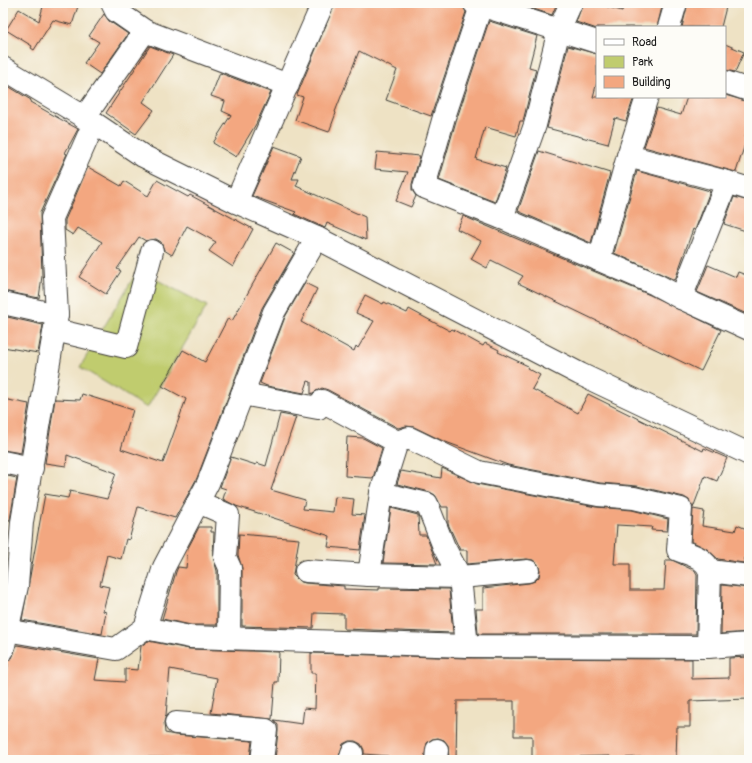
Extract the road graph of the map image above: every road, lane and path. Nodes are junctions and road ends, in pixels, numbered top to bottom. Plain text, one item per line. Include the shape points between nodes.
1 (112, 3) edge
2 (323, 3) edge
3 (571, 3) edge
4 (676, 3) edge
5 (478, 4) edge
6 (669, 26) edge
7 (559, 30) junction
8 (145, 31) junction
9 (596, 42) edge
10 (3, 68) edge
11 (726, 82) edge
12 (288, 85) junction
13 (749, 90) edge
14 (646, 98) edge
15 (89, 120) junction
16 (628, 156) junction
17 (727, 182) junction
18 (749, 189) edge
19 (236, 202) junction
20 (502, 218) junction
21 (317, 238) junction
22 (152, 251) dead end
23 (599, 260) junction
24 (681, 298) junction
25 (3, 303) edge
26 (56, 323) junction
27 (749, 329) edge
28 (242, 394) junction
29 (397, 442) junction
30 (749, 454) edge
31 (3, 462) edge
32 (32, 468) junction
33 (381, 493) junction
34 (198, 502) junction
35 (12, 521) edge
36 (306, 571) dead end
37 (528, 571) dead end
38 (710, 572) junction
39 (369, 575) junction
40 (749, 576) edge
41 (460, 577) junction
42 (10, 585) edge
43 (145, 628) junction
44 (230, 638) junction
45 (4, 640) edge
46 (749, 644) edge
47 (467, 646) junction
48 (708, 647) junction
49 (176, 723) dead end
50 (262, 760) edge

1 - 8 street via 116,11
2 - 12 street
3 - 7 street
4 - 6 street
5 - 7 street
5 - 20 street via 424,187
7 - 9 street
7 - 20 street via 535,125
8 - 12 street
8 - 15 street
10 - 15 street
11 - 13 street
12 - 19 street
14 - 16 street
15 - 19 street via 143,156
15 - 26 street via 52,218
16 - 17 street
16 - 23 street
17 - 18 street
17 - 24 street
19 - 21 street
20 - 23 street
21 - 28 street via 274,312
21 - 30 street via 580,374
22 - 26 street via 126,347
23 - 24 street
24 - 27 street
25 - 26 street
26 - 32 street
28 - 29 street via 318,408 322,401
28 - 34 street via 208,483
29 - 33 street
29 - 38 street via 409,438 479,472 598,495 634,498 681,509 678,550 707,563
31 - 32 street
32 - 35 street
33 - 39 street
33 - 41 street via 427,504 444,547
34 - 43 street via 164,567
34 - 44 street via 228,515 225,557 230,568
35 - 42 street
36 - 39 street
37 - 41 street
38 - 40 street
38 - 48 street
39 - 41 street
41 - 47 street
42 - 45 street
43 - 44 street via 190,637
43 - 45 street via 116,649
44 - 47 street
46 - 48 street
47 - 48 street
49 - 50 street via 266,730

